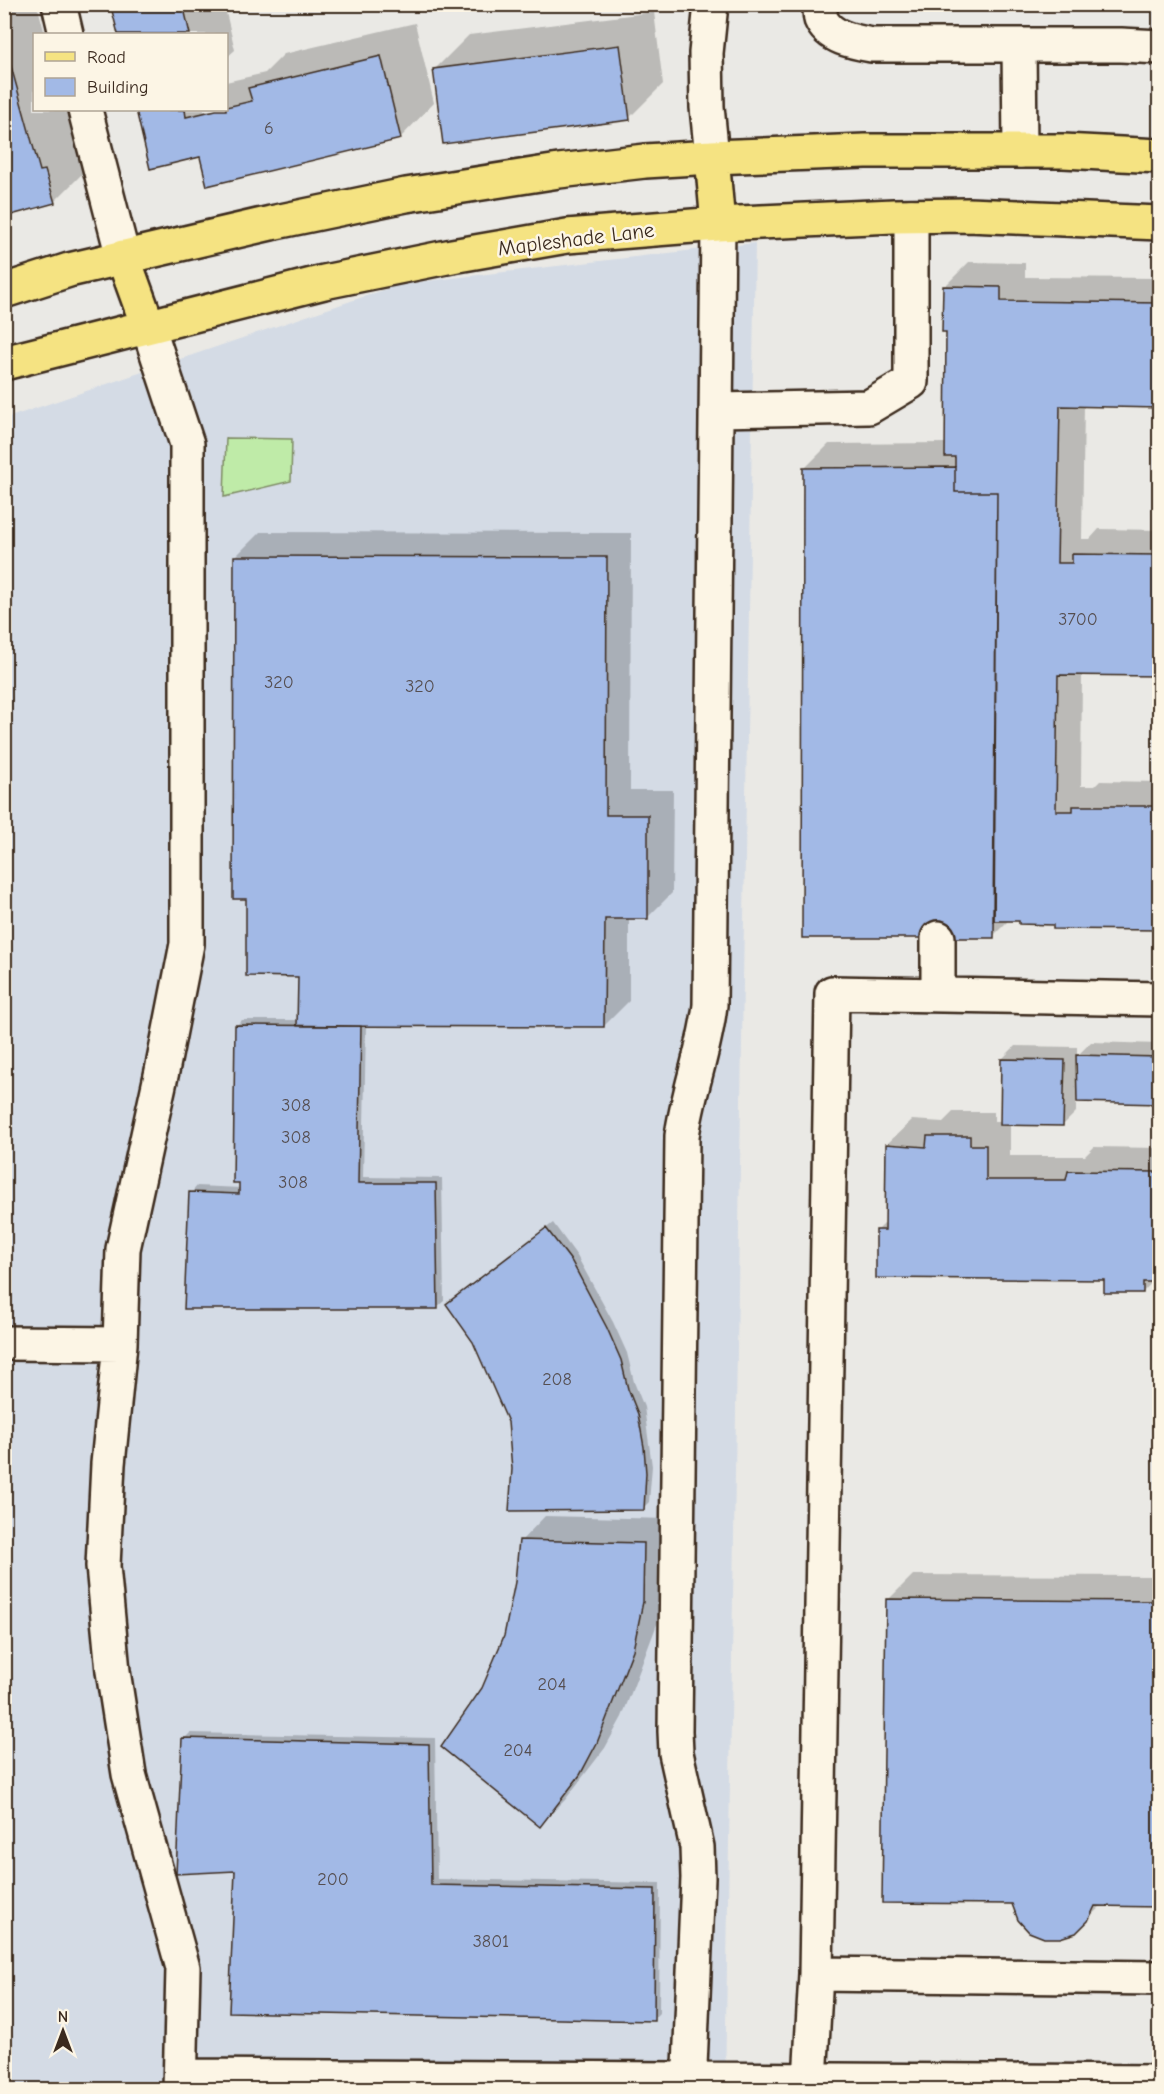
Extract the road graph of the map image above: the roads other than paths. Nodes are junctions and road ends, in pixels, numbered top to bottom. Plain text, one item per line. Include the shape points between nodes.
1 (59, 4) edge
2 (711, 4) edge
3 (820, 4) edge
4 (66, 33) edge
5 (1019, 45) junction
6 (1160, 47) edge
7 (85, 111) edge
8 (1020, 151) junction
9 (1160, 156) edge
10 (712, 157) junction
11 (911, 216) junction
12 (1160, 223) edge
13 (718, 224) junction
14 (123, 256) junction
15 (4, 291) edge
16 (148, 326) junction
17 (4, 363) edge
18 (716, 410) junction
19 (938, 938) dead end
20 (938, 995) junction
21 (1160, 999) edge
22 (4, 1343) edge
23 (120, 1344) junction
24 (816, 1974) junction
25 (1160, 1978) edge
26 (810, 2080) junction
27 (1160, 2082) edge
28 (181, 2083) edge
29 (689, 2085) edge

1 - 4 street
2 - 10 street via 706,63
3 - 5 street via 821,20 849,41 872,45
5 - 6 street
5 - 8 street
7 - 14 street
8 - 9 main road
8 - 10 main road via 865,151
10 - 13 main road
10 - 14 main road via 559,171 406,195
11 - 12 main road, Mapleshade Lane
11 - 13 main road, Mapleshade Lane
11 - 18 street via 911,382 869,407
13 - 16 main road, Mapleshade Lane via 567,236 452,256 324,282
13 - 18 street
14 - 15 main road
14 - 16 main road
16 - 17 main road, Mapleshade Lane
16 - 23 street via 187,444 187,944 123,1249
18 - 29 street via 710,1005 682,1136 675,1731 676,1753 697,1847
19 - 20 street
20 - 21 street
20 - 24 street via 832,993
22 - 23 street
23 - 28 street via 103,1566 113,1671 129,1774 183,1968
24 - 25 street
24 - 26 street
26 - 27 street
26 - 29 street
28 - 29 street

